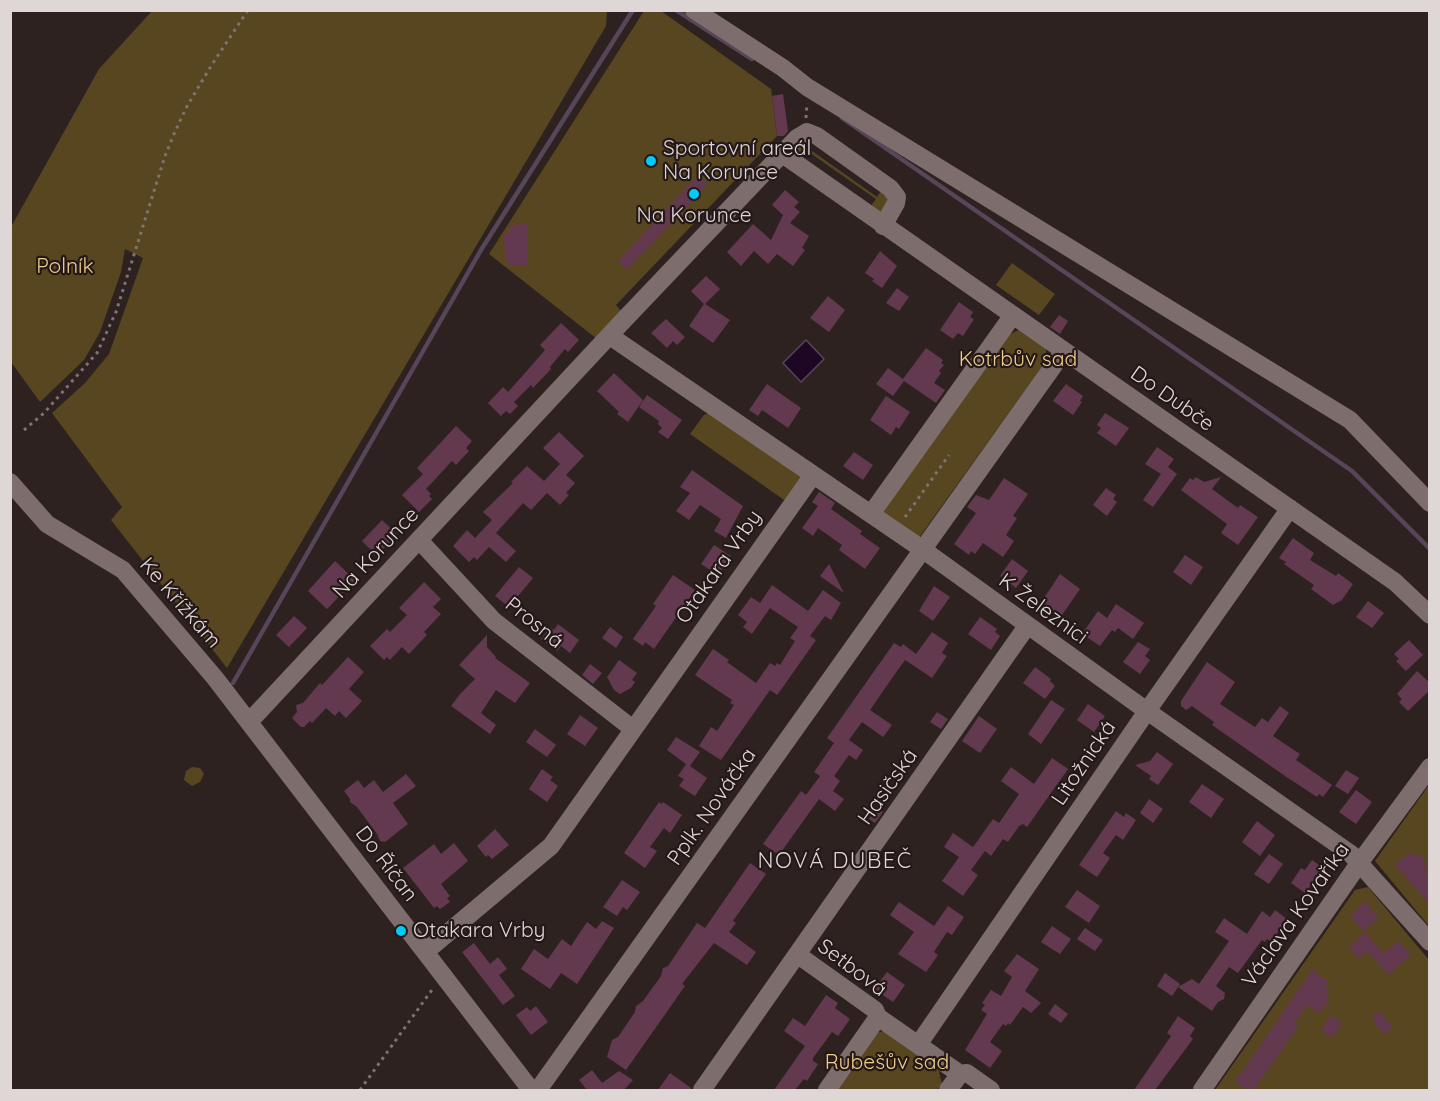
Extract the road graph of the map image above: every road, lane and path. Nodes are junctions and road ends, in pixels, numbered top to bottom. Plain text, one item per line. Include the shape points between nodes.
1 (248, 10) edge
2 (694, 10) edge
3 (781, 153) junction
4 (884, 225) junction
5 (1013, 315) junction
6 (610, 336) junction
7 (1065, 351) junction
8 (24, 430) dead end
9 (949, 455) dead end
10 (813, 475) junction
11 (10, 482) edge
12 (1430, 503) edge
13 (1290, 508) junction
14 (871, 514) junction
15 (895, 530) junction
16 (419, 540) junction
17 (922, 549) junction
18 (1430, 615) edge
19 (1028, 626) junction
20 (1147, 711) junction
21 (249, 722) junction
22 (633, 729) junction
23 (1430, 767) edge
24 (1360, 862) junction
25 (1430, 942) edge
26 (425, 952) junction
27 (798, 955) junction
28 (440, 971) junction
29 (878, 1017) junction
30 (918, 1045) junction
31 (960, 1074) junction
32 (360, 1090) edge
33 (531, 1090) edge
34 (538, 1090) edge
35 (702, 1090) edge
36 (827, 1090) edge
37 (948, 1090) edge
38 (991, 1090) edge
39 (1202, 1090) edge

1 - 8 path via 174,134 116,312 98,353
2 - 12 street via 807,87 1350,420
3 - 4 street, Do Dubče
3 - 4 street via 807,132 826,142 897,197
3 - 6 street, Na Korunce
4 - 5 street, Do Dubče
5 - 7 street, Do Dubče
5 - 14 street
6 - 10 street, K Železnici
6 - 16 street, Na Korunce
7 - 13 street, Do Dubče
7 - 17 street, Pplk. Nováčka
9 - 15 path
10 - 14 street, K Železnici
10 - 22 street, Otakara Vrby
11 - 21 street, Ke Křížkám via 47,524 123,570
13 - 18 street, Do Dubče via 1395,582
13 - 20 street, Litožnická
14 - 15 street, K Železnici
15 - 17 street, K Železnici
16 - 21 street, Na Korunce
16 - 22 street, Prosná via 494,621
17 - 19 street, K Železnici
17 - 34 street, Pplk. Nováčka
19 - 20 street, K Železnici
19 - 27 street, Hasičská
20 - 24 street, K Železnici
20 - 30 street, Litožnická
21 - 26 street, Do Říčan
22 - 26 street, Otakara Vrby via 551,846
23 - 24 street, Václava Kovaříka
24 - 25 street, K Železnici
24 - 39 street, Václava Kovaříka
26 - 28 street, Do Říčan
27 - 29 street, Setbová via 875,1010
27 - 35 street, Hasičská
28 - 32 path via 437,983
28 - 33 street, Do Říčan
29 - 30 street
29 - 36 street
30 - 31 street
31 - 37 street
31 - 38 street via 967,1073

